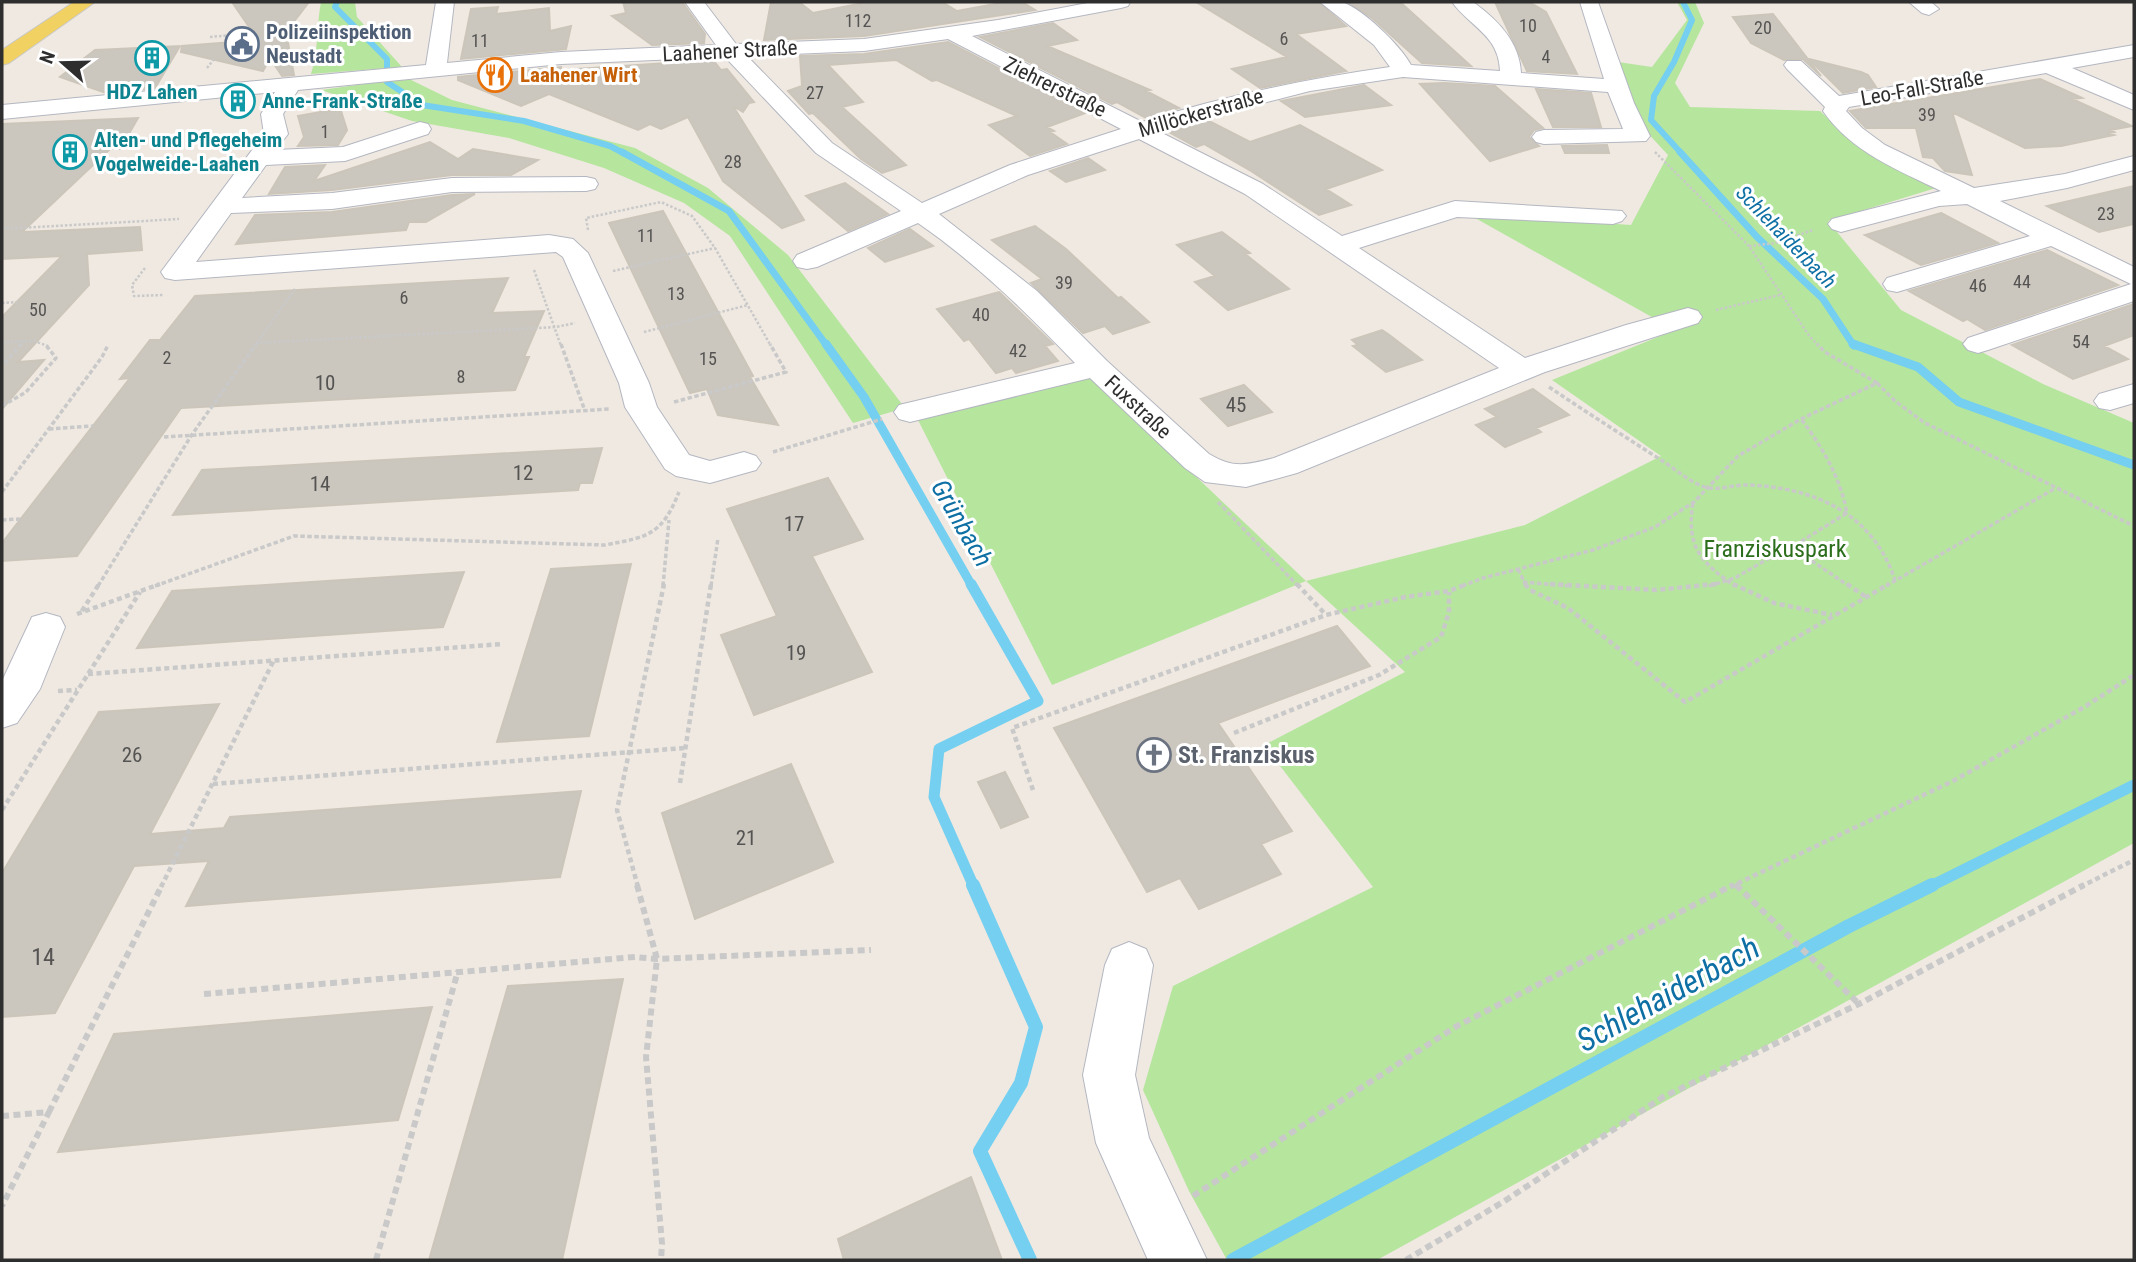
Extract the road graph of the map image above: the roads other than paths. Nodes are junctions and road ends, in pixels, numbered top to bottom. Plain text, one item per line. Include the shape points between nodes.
1 (86, 2) edge
2 (445, 2) edge
3 (694, 2) edge
4 (1121, 2) edge
5 (1329, 2) edge
6 (1461, 2) edge
7 (1589, 2) edge
8 (973, 8) dead end
9 (998, 26) junction
10 (951, 33) junction
11 (2134, 45) edge
12 (732, 51) junction
13 (2134, 51) edge
14 (2, 59) edge
15 (2008, 64) dead end
16 (1794, 65) dead end
17 (2049, 66) junction
18 (436, 70) junction
19 (1403, 71) junction
20 (1511, 77) junction
21 (290, 85) junction
22 (1618, 86) junction
23 (2134, 103) edge
24 (1838, 107) junction
25 (2, 112) edge
26 (420, 129) dead end
27 (1142, 129) junction
28 (1544, 137) dead end
29 (259, 158) junction
30 (2134, 163) edge
31 (586, 184) dead end
32 (1967, 197) junction
33 (221, 211) junction
34 (920, 213) junction
35 (1613, 216) dead end
36 (1841, 224) road end
37 (2050, 238) junction
38 (1339, 246) junction
39 (807, 261) dead end
40 (2134, 277) edge
41 (1897, 284) dead end
42 (2134, 292) edge
43 (1689, 317) road end
44 (1978, 344) dead end
45 (1096, 367) junction
46 (1522, 370) junction
47 (910, 412) road end
48 (744, 463) road end
49 (64, 620) road end
50 (2, 712) edge
51 (1129, 965) dead end
52 (1167, 1241) edge

1 - 14 main road
2 - 18 street
3 - 12 street, Fuxstraße
4 - 9 street, Laahener Straße
5 - 19 street via 1382,41
6 - 20 street via 1497,32 1508,50
7 - 22 street via 1601,26
8 - 9 street
9 - 10 street, Laahener Straße
10 - 12 street, Laahener Straße via 864,45
10 - 27 street, Ziehrerstraße
11 - 15 street
12 - 18 street, Laahener Straße via 561,58
12 - 34 street, Fuxstraße via 824,148
13 - 17 street, Leo-Fall-Straße
16 - 24 street
17 - 23 street
17 - 24 street, Leo-Fall-Straße via 1842,102
18 - 21 street, Laahener Straße
19 - 20 street, Millöckerstraße
19 - 27 street, Millöckerstraße via 1310,85
20 - 22 street, Millöckerstraße
21 - 25 street, Laahener Straße
21 - 29 street via 272,114 276,134
22 - 28 street via 1638,136
24 - 32 street, Leo-Fall-Straße via 1833,111 1877,150
26 - 29 street via 345,154
27 - 34 street, Millöckerstraße via 1019,170
27 - 38 street, Ziehrerstraße via 1254,189
29 - 33 street
30 - 32 street via 2067,181
31 - 33 street via 452,185
32 - 36 street via 1939,199
32 - 37 street, Leo-Fall-Straße
33 - 48 street via 175,272 564,245 575,253 641,407 677,462 710,471
34 - 39 street, Millöckerstraße
34 - 45 street, Fuxstraße via 1027,297
35 - 38 street via 1455,209
37 - 40 street, Leo-Fall-Straße
37 - 41 street
38 - 46 street, Ziehrerstraße
42 - 44 street
43 - 46 street via 1631,331
45 - 46 street, Fuxstraße via 1197,461 1217,474 1245,477 1285,466
45 - 47 street
49 - 50 street
51 - 52 street via 1109,1075 1123,1143

